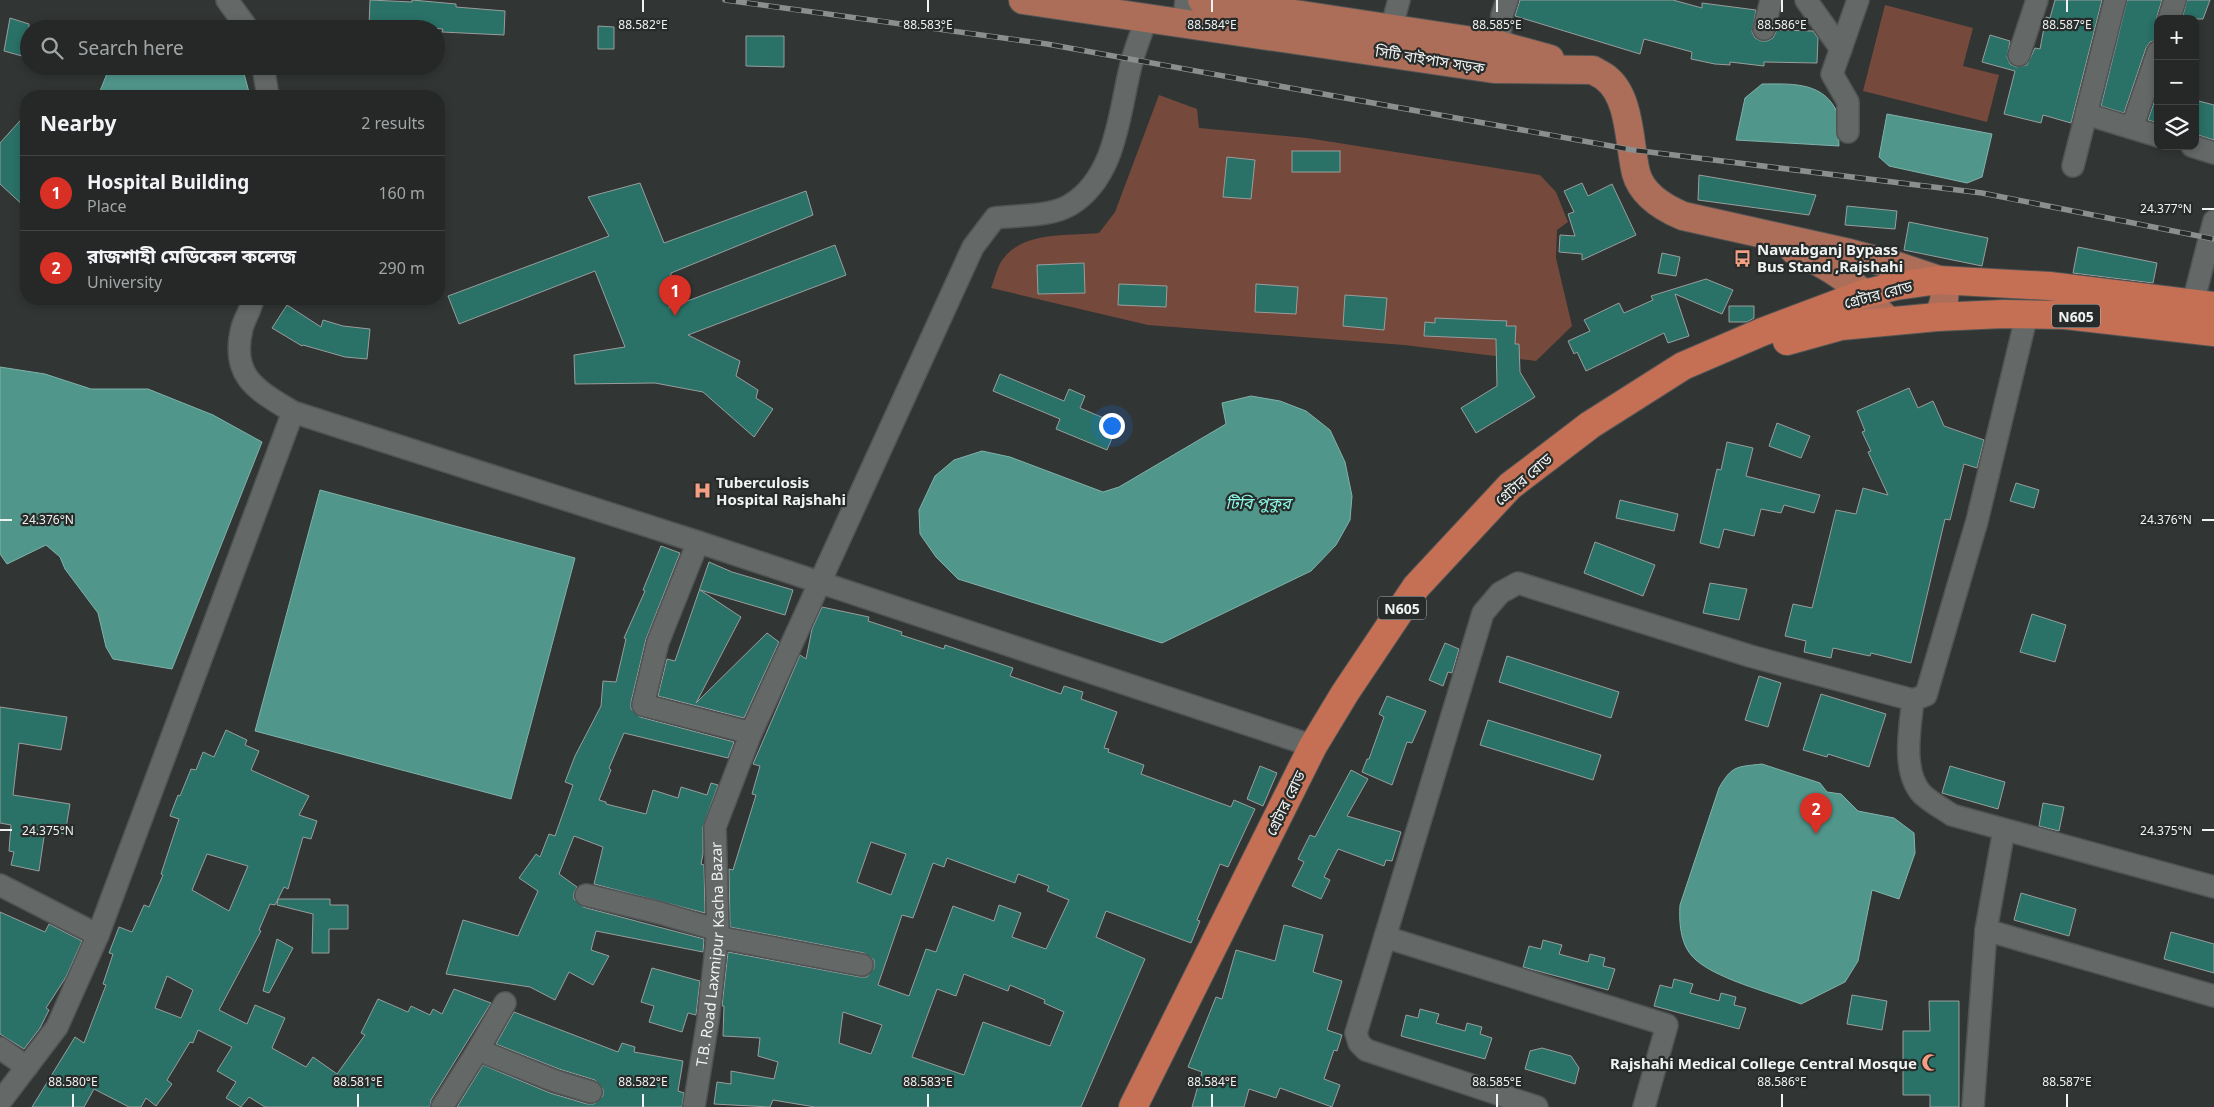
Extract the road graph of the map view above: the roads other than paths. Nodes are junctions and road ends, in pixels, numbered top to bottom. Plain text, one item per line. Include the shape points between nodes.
1 (227, 0) edge
2 (1023, 0) edge
3 (1202, 0) edge
4 (1399, 0) edge
5 (1507, 0) edge
6 (1771, 0) edge
7 (1806, 0) edge
8 (1858, 0) edge
9 (2037, 0) edge
10 (2115, 0) edge
11 (2175, 0) edge
12 (1248, 3) edge
13 (1185, 12) edge
14 (2170, 15) edge
15 (1147, 17) junction
16 (241, 20) edge
17 (1391, 29) junction
18 (1764, 29) dead end
19 (1499, 45) junction
20 (1841, 50) junction
21 (2019, 55) dead end
22 (2155, 60) edge
23 (1593, 70) junction
24 (264, 75) edge
25 (267, 90) edge
26 (2086, 114) junction
27 (2132, 128) junction
28 (1848, 132) dead end
29 (2154, 135) edge
30 (2199, 148) edge
31 (2214, 153) edge
32 (2073, 166) dead end
33 (2214, 221) edge
34 (1747, 230) junction
35 (1939, 280) junction
36 (1864, 294) junction
37 (251, 305) edge
38 (2204, 305) edge
39 (2027, 314) junction
40 (1938, 317) junction
41 (1890, 321) junction
42 (2214, 332) edge
43 (293, 412) junction
44 (698, 542) junction
45 (819, 582) junction
46 (1913, 700) junction
47 (751, 733) junction
48 (1313, 746) junction
49 (2004, 830) junction
50 (1266, 858) junction
51 (0, 885) edge
52 (2214, 887) edge
53 (586, 896) dead end
54 (1986, 930) junction
55 (717, 934) junction
56 (98, 935) junction
57 (1385, 937) junction
58 (862, 965) dead end
59 (2214, 996) edge
60 (504, 1003) dead end
61 (0, 1048) edge
62 (478, 1050) junction
63 (27, 1067) junction
64 (590, 1092) dead end
65 (0, 1102) edge
66 (442, 1107) edge
67 (694, 1107) edge
68 (1133, 1107) edge
69 (1148, 1107) edge
70 (1537, 1107) edge
71 (1644, 1107) edge
72 (1973, 1107) edge

1 - 16 street
2 - 15 main road, সিটি বাইপাস সড়ক
3 - 12 main road
4 - 17 street
5 - 19 street
6 - 18 street
7 - 20 street
8 - 20 street
9 - 21 street
10 - 26 street
11 - 14 street
12 - 17 main road
13 - 15 main road, সিটি বাইপাস সড়ক
13 - 23 main road, সিটি বাইপাস সড়ক via 1494,69
15 - 45 street, T.B. Road Laxmipur Kacha Bazar via 1132,60 1110,156 1088,191 1069,206 1048,212 995,218 973,247
17 - 19 main road
19 - 23 main road
20 - 28 street via 1832,74 1848,102
22 - 27 street
23 - 34 main road via 1616,88 1627,121 1636,174 1650,195 1666,209 1684,216
24 - 25 street
26 - 27 street
26 - 32 street
27 - 29 street
30 - 31 street
33 - 38 street
34 - 35 main road via 1885,262
34 - 36 main road via 1819,262
35 - 36 highway, গ্রেটার রোড / N605
35 - 38 highway, গ্রেটার রোড / N605 via 2049,286
35 - 40 main road via 1945,298
36 - 41 main road via 1881,316
36 - 48 highway, গ্রেটার রোড / N605 via 1683,366 1590,425 1510,486 1416,587
37 - 43 street via 242,328 239,359 247,379 257,391
39 - 40 highway, N605
39 - 42 highway, N605 via 2162,324
39 - 46 street via 1977,521 1926,695
40 - 41 highway, গ্রেটার রোড / N605
41 - 50 highway, গ্রেটার রোড / N605 via 1841,326 1794,337 1711,372 1607,432 1532,488 1434,589 1361,696
43 - 44 street
43 - 56 street
44 - 45 street
44 - 47 street via 658,642 644,705
45 - 47 street, T.B. Road Laxmipur Kacha Bazar
45 - 48 street
46 - 49 street via 1909,761 1914,783 1922,794 1952,815
46 - 57 street via 1750,656 1518,583 1500,593 1483,612
47 - 55 street, T.B. Road Laxmipur Kacha Bazar via 715,827
48 - 50 highway, গ্রেটার রোড / N605
49 - 52 street
49 - 54 street
50 - 68 highway, গ্রেটার রোড / N605
50 - 69 highway, গ্রেটার রোড / N605
51 - 56 street
53 - 55 street via 660,913
54 - 59 street
54 - 72 street
55 - 58 street
55 - 67 street, T.B. Road Laxmipur Kacha Bazar
56 - 63 street via 57,1027
57 - 70 street via 1356,1034 1359,1043 1366,1050
57 - 71 street via 1667,1025
60 - 62 street
61 - 63 street
62 - 64 street
62 - 66 street
63 - 65 street

